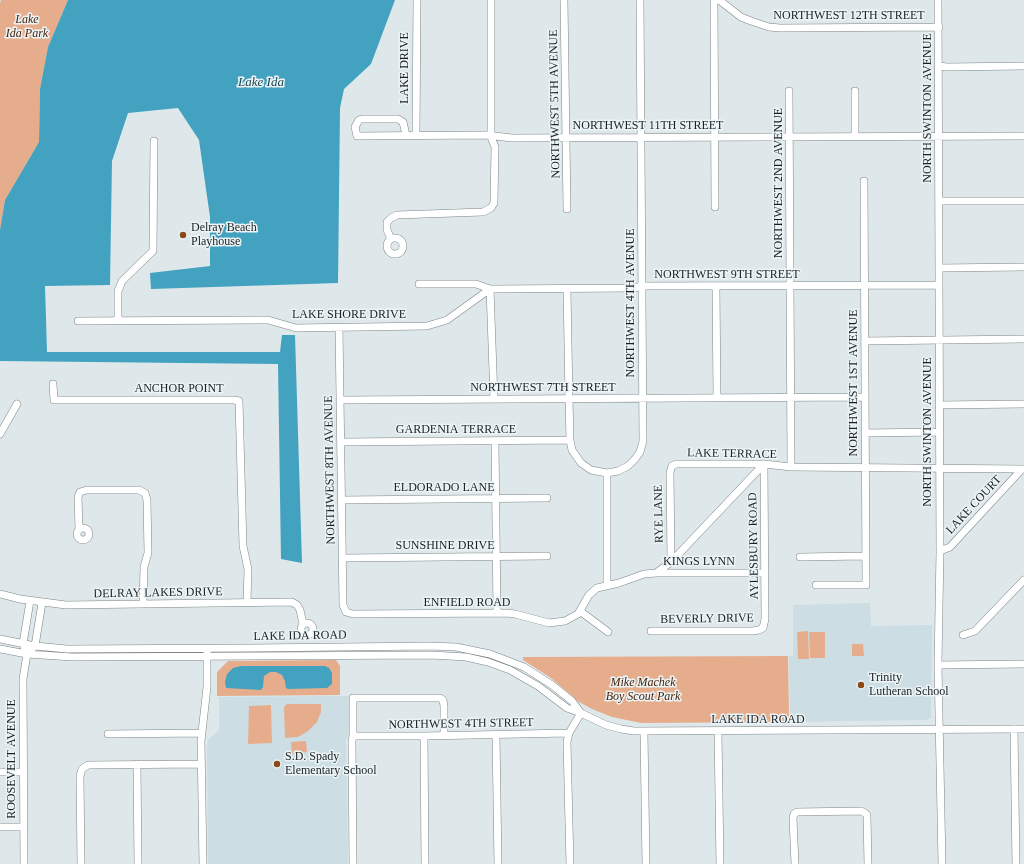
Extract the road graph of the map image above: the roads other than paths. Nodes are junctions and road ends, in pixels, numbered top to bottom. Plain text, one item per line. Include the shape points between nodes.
1 (416, 0) edge
2 (491, 0) edge
3 (564, 0) edge
4 (640, 0) edge
5 (714, 0) edge
6 (719, 0) edge
7 (938, 0) edge
8 (939, 27) junction
9 (939, 66) junction
10 (1024, 66) edge
11 (789, 91) dead end
12 (855, 91) dead end
13 (416, 135) junction
14 (406, 136) junction
15 (939, 136) junction
16 (1024, 136) edge
17 (641, 137) junction
18 (715, 137) junction
19 (790, 137) junction
20 (855, 137) junction
21 (566, 138) junction
22 (492, 140) junction
23 (154, 141) dead end
24 (864, 181) dead end
25 (939, 201) junction
26 (1024, 201) edge
27 (715, 207) dead end
28 (567, 209) dead end
29 (391, 239) dead end
30 (1024, 267) edge
31 (939, 268) junction
32 (418, 284) dead end
33 (790, 285) junction
34 (865, 285) junction
35 (939, 285) junction
36 (642, 286) junction
37 (716, 286) junction
38 (490, 289) junction
39 (567, 289) junction
40 (78, 321) dead end
41 (118, 321) junction
42 (339, 328) junction
43 (1024, 339) edge
44 (939, 340) junction
45 (865, 341) junction
46 (53, 384) dead end
47 (791, 397) junction
48 (865, 397) junction
49 (643, 398) junction
50 (717, 398) junction
51 (494, 399) junction
52 (568, 399) junction
53 (340, 400) junction
54 (17, 404) dead end
55 (1024, 404) edge
56 (939, 405) junction
57 (939, 432) junction
58 (865, 433) junction
59 (0, 434) edge
60 (570, 440) junction
61 (495, 441) junction
62 (341, 442) junction
63 (764, 464) junction
64 (672, 466) joint
65 (791, 467) junction
66 (866, 467) junction
67 (939, 468) junction
68 (1023, 469) edge
69 (606, 473) junction
70 (547, 498) dead end
71 (495, 499) junction
72 (342, 500) junction
73 (79, 530) dead end
74 (940, 551) junction
75 (496, 556) junction
76 (548, 556) dead end
77 (865, 556) junction
78 (800, 557) dead end
79 (343, 558) junction
80 (671, 562) junction
81 (656, 573) junction
82 (765, 573) junction
83 (1024, 580) edge
84 (607, 585) junction
85 (816, 586) dead end
86 (0, 594) edge
87 (30, 601) junction
88 (247, 602) junction
89 (42, 603) junction
90 (143, 604) junction
91 (580, 611) junction
92 (346, 612) joint
93 (497, 612) junction
94 (303, 624) dead end
95 (762, 628) joint
96 (651, 631) dead end
97 (608, 632) dead end
98 (963, 635) dead end
99 (0, 639) edge
100 (23, 644) junction
101 (35, 646) junction
102 (357, 646) junction
103 (440, 646) junction
104 (207, 648) junction
105 (0, 649) edge
106 (27, 654) junction
107 (344, 655) junction
108 (440, 655) junction
109 (207, 656) junction
110 (1024, 664) edge
111 (938, 665) junction
112 (581, 713) junction
113 (1014, 729) junction
114 (1024, 729) edge
115 (939, 730) junction
116 (718, 731) junction
117 (644, 732) junction
118 (202, 733) junction
119 (569, 733) junction
120 (108, 734) dead end
121 (496, 735) junction
122 (353, 736) junction
123 (424, 736) junction
124 (444, 736) junction
125 (137, 764) junction
126 (201, 764) junction
127 (0, 772) edge
128 (23, 772) junction
129 (23, 827) junction
130 (0, 828) edge
131 (24, 864) edge
132 (81, 864) edge
133 (138, 864) edge
134 (203, 864) edge
135 (353, 864) edge
136 (425, 864) edge
137 (498, 864) edge
138 (570, 864) edge
139 (646, 864) edge
140 (720, 864) edge
141 (795, 864) edge
142 (868, 864) edge
143 (942, 864) edge
144 (1016, 864) edge

1 - 13 street, LAKE DRIVE
2 - 22 street
3 - 21 street, NORTHWEST 5TH AVENUE
4 - 17 street, NORTHWEST 4TH AVENUE
5 - 18 street
6 - 8 street, NORTHWEST 12TH STREET via 741,16 758,24 780,28
7 - 8 street, NORTH SWINTON AVENUE
8 - 9 street, NORTH SWINTON AVENUE
9 - 10 street
9 - 15 street, NORTH SWINTON AVENUE
11 - 19 street, NORTHWEST 2ND AVENUE
12 - 20 street
13 - 14 street, NORTHWEST 11TH STREET
13 - 22 street, NORTHWEST 11TH STREET via 486,135
14 - 14 street, NORTHWEST 11TH STREET via 403,122 398,119 366,119 356,123 356,136
15 - 16 street, NORTHWEST 11TH STREET
15 - 20 street, NORTHWEST 11TH STREET
15 - 25 street, NORTH SWINTON AVENUE
17 - 18 street, NORTHWEST 11TH STREET
17 - 21 street, NORTHWEST 11TH STREET
17 - 36 street, NORTHWEST 4TH AVENUE
18 - 19 street, NORTHWEST 11TH STREET
18 - 27 street
19 - 20 street, NORTHWEST 11TH STREET
19 - 33 street, NORTHWEST 2ND AVENUE
21 - 22 street, NORTHWEST 11TH STREET
21 - 28 street, NORTHWEST 5TH AVENUE
22 - 29 street via 495,147 494,203 491,208 483,212 397,215 387,222
23 - 41 street via 153,251 122,281 118,291
24 - 34 street, NORTHWEST 1ST AVENUE
25 - 26 street
25 - 31 street, NORTH SWINTON AVENUE
30 - 31 street
31 - 35 street, NORTH SWINTON AVENUE
32 - 38 street, NORTHWEST 9TH STREET via 476,284
33 - 34 street, NORTHWEST 9TH STREET
33 - 37 street, NORTHWEST 9TH STREET
33 - 47 street, NORTHWEST 2ND AVENUE
34 - 35 street, NORTHWEST 9TH STREET
34 - 45 street, NORTHWEST 1ST AVENUE
35 - 44 street, NORTH SWINTON AVENUE
36 - 37 street, NORTHWEST 9TH STREET
36 - 39 street, NORTHWEST 9TH STREET
36 - 49 street, NORTHWEST 4TH AVENUE
37 - 50 street
38 - 39 street, NORTHWEST 9TH STREET
38 - 42 street, LAKE SHORE DRIVE via 448,320 431,325
38 - 51 street
39 - 52 street
40 - 41 street, LAKE SHORE DRIVE
41 - 42 street, LAKE SHORE DRIVE via 260,320 296,328
42 - 53 street, NORTHWEST 8TH AVENUE
43 - 44 street
44 - 45 street
44 - 56 street, NORTH SWINTON AVENUE
45 - 48 street, NORTHWEST 1ST AVENUE
46 - 88 street, ANCHOR POINT via 54,400 239,401 243,546 248,569
47 - 48 street, NORTHWEST 7TH STREET
47 - 50 street, NORTHWEST 7TH STREET
47 - 65 street, NORTHWEST 2ND AVENUE
48 - 58 street, NORTHWEST 1ST AVENUE
49 - 50 street, NORTHWEST 7TH STREET
49 - 52 street, NORTHWEST 7TH STREET
49 - 69 street, NORTHWEST 4TH AVENUE via 643,441 640,452 627,467
51 - 52 street, NORTHWEST 7TH STREET
51 - 53 street, NORTHWEST 7TH STREET
52 - 60 street
53 - 62 street, NORTHWEST 8TH AVENUE
54 - 59 street
55 - 56 street
56 - 57 street, NORTH SWINTON AVENUE
57 - 58 street
57 - 67 street, NORTH SWINTON AVENUE
58 - 66 street, NORTHWEST 1ST AVENUE
60 - 61 street, GARDENIA TERRACE
60 - 69 street via 572,450 581,463 595,471
61 - 62 street, GARDENIA TERRACE
61 - 71 street
62 - 72 street, NORTHWEST 8TH AVENUE
63 - 64 street, LAKE TERRACE
63 - 65 street, LAKE TERRACE
63 - 80 street, ENFIELD ROAD
63 - 82 street, AYLESBURY ROAD
64 - 80 street, RYE LANE
65 - 66 street, LAKE TERRACE
66 - 67 street, LAKE TERRACE
66 - 77 street, NORTHWEST 1ST AVENUE
67 - 68 street, LAKE TERRACE
67 - 74 street, NORTH SWINTON AVENUE
68 - 74 street, LAKE COURT via 950,547
69 - 84 street
70 - 71 street, ELDORADO LANE
71 - 72 street, ELDORADO LANE
71 - 75 street
72 - 79 street, NORTHWEST 8TH AVENUE
73 - 90 street via 80,492 139,490 145,493 148,553 144,567
74 - 111 street, NORTH SWINTON AVENUE
75 - 76 street, SUNSHINE DRIVE
75 - 79 street, SUNSHINE DRIVE
75 - 93 street
77 - 78 street
77 - 85 street, NORTHWEST 1ST AVENUE via 866,585
79 - 92 street, NORTHWEST 8TH AVENUE via 343,605
80 - 81 street, ENFIELD ROAD
81 - 82 street, KINGS LYNN
81 - 84 street, ENFIELD ROAD
82 - 95 street, AYLESBURY ROAD via 765,619
83 - 98 street via 975,632
84 - 91 street, ENFIELD ROAD via 592,592
86 - 87 street, DELRAY LAKES DRIVE
87 - 89 street, DELRAY LAKES DRIVE
87 - 100 street
88 - 90 street, DELRAY LAKES DRIVE
88 - 94 street, DELRAY LAKES DRIVE via 292,602 300,610
89 - 90 street, DELRAY LAKES DRIVE
89 - 101 street
91 - 93 street, ENFIELD ROAD via 572,618 558,623
91 - 97 street
92 - 93 street, ENFIELD ROAD
95 - 96 street, BEVERLY DRIVE via 753,631
99 - 100 street, LAKE IDA ROAD
100 - 101 street, LAKE IDA ROAD
100 - 106 street
101 - 104 street, LAKE IDA ROAD via 75,649
101 - 106 street
102 - 103 street, LAKE IDA ROAD
102 - 104 street, LAKE IDA ROAD
102 - 107 street
103 - 108 street
103 - 112 street, LAKE IDA ROAD via 479,650 518,664 552,685 572,701
104 - 109 street
105 - 106 street, LAKE IDA ROAD
106 - 109 street, LAKE IDA ROAD via 72,658
106 - 128 street, ROOSEVELT AVENUE via 23,679
107 - 108 street, LAKE IDA ROAD
107 - 109 street, LAKE IDA ROAD
108 - 112 street, LAKE IDA ROAD via 477,659 510,670 538,686 567,708
109 - 118 street
110 - 111 street
111 - 115 street, NORTH SWINTON AVENUE
112 - 117 street, LAKE IDA ROAD via 613,727
112 - 119 street
113 - 114 street, LAKE IDA ROAD
113 - 115 street, LAKE IDA ROAD
113 - 144 street
115 - 116 street, LAKE IDA ROAD
115 - 143 street, NORTH SWINTON AVENUE
116 - 117 street, LAKE IDA ROAD
116 - 140 street
117 - 139 street
118 - 120 street
118 - 126 street
119 - 121 street, NORTHWEST 4TH STREET
119 - 138 street via 567,742
121 - 124 street, NORTHWEST 4TH STREET
121 - 137 street
122 - 123 street, NORTHWEST 4TH STREET
122 - 124 street via 353,698 440,698 444,706
122 - 135 street
123 - 124 street, NORTHWEST 4TH STREET
123 - 136 street
125 - 126 street
125 - 132 street via 88,765 82,769
125 - 133 street
126 - 134 street
127 - 128 street
128 - 129 street, ROOSEVELT AVENUE
129 - 130 street
129 - 131 street, ROOSEVELT AVENUE
141 - 142 street via 794,814 861,811 867,815

